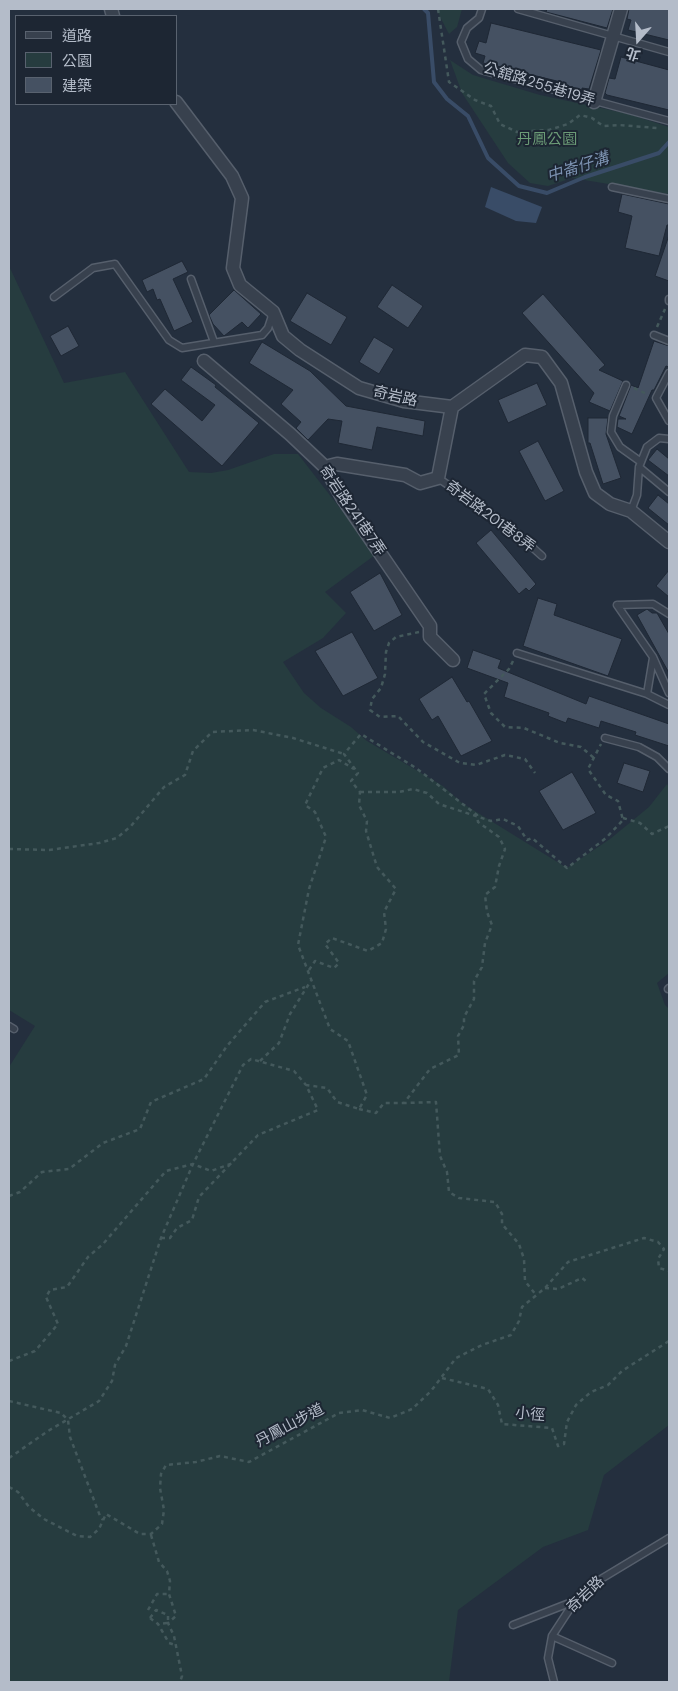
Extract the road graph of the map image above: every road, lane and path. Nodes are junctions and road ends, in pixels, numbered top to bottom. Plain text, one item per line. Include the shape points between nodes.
1 (438, 9) edge
2 (482, 9) edge
3 (518, 9) edge
4 (621, 9) edge
5 (613, 38) junction
6 (669, 52) edge
7 (594, 102) junction
8 (178, 105) edge
9 (669, 121) edge
10 (663, 128) dead end
11 (612, 187) dead end
12 (669, 199) edge
13 (190, 279) dead end
14 (54, 297) dead end
15 (273, 312) junction
16 (663, 312) dead end
17 (654, 335) joint
18 (669, 341) edge
19 (214, 342) junction
20 (204, 361) dead end
21 (669, 373) edge
22 (626, 385) joint
23 (656, 398) junction
24 (452, 407) junction
25 (669, 421) edge
26 (669, 439) edge
27 (640, 465) junction
28 (325, 468) junction
29 (438, 478) junction
30 (669, 492) edge
31 (631, 511) junction
32 (669, 542) edge
33 (542, 556) dead end
34 (669, 614) edge
35 (430, 626) junction
36 (518, 653) joint
37 (653, 657) junction
38 (453, 660) dead end
39 (669, 693) edge
40 (647, 694) junction
41 (669, 705) edge
42 (605, 738) joint
43 (344, 754) junction
44 (594, 758) junction
45 (669, 769) edge
46 (357, 771) junction
47 (535, 773) dead end
48 (360, 792) junction
49 (477, 815) junction
50 (623, 818) junction
51 (669, 826) edge
52 (9, 849) edge
53 (309, 970) junction
54 (312, 979) junction
55 (306, 988) junction
56 (260, 1061) junction
57 (306, 1085) junction
58 (404, 1103) junction
59 (359, 1110) junction
60 (234, 1162) junction
61 (193, 1164) junction
62 (9, 1196) edge
63 (161, 1238) junction
64 (669, 1270) edge
65 (587, 1282) dead end
66 (545, 1288) junction
67 (536, 1295) junction
68 (669, 1341) edge
69 (9, 1361) edge
70 (442, 1378) junction
71 (9, 1401) edge
72 (68, 1420) junction
73 (9, 1458) edge
74 (9, 1487) edge
75 (103, 1520) junction
76 (151, 1534) junction
77 (669, 1538) edge
78 (169, 1594) junction
79 (581, 1598) junction
80 (148, 1610) dead end
81 (168, 1623) junction
82 (158, 1624) junction
83 (514, 1625) dead end
84 (552, 1636) junction
85 (175, 1645) junction
86 (612, 1663) dead end
87 (180, 1682) edge
88 (554, 1682) edge

1 - 10 path via 449,82 475,100 491,106 500,124 517,132 549,130 568,124 580,115 603,126
2 - 7 lane, 公舘路255巷19弄 via 461,42 468,59 482,70
3 - 5 lane
4 - 5 street
5 - 6 lane
5 - 7 street
7 - 9 lane, 公舘路255巷19弄
8 - 15 street, 奇岩路 via 232,176 242,198 233,268 240,285
11 - 12 lane
13 - 19 lane
14 - 19 lane via 93,268 115,264 169,340 182,348
15 - 19 lane via 262,335
15 - 24 street, 奇岩路 via 283,336 359,388 404,402
16 - 17 path
17 - 18 lane
20 - 28 street, 奇岩路241巷7弄
21 - 23 lane
22 - 23 path
22 - 27 lane via 612,416 611,432 620,447
23 - 25 lane
24 - 29 street
24 - 31 street via 526,355 542,357 561,383 595,493 610,504
26 - 27 lane via 659,438 648,447
27 - 30 lane
27 - 31 lane via 637,495
28 - 29 street via 337,464 405,476 420,483
28 - 35 street, 奇岩路241巷7弄
29 - 33 lane, 奇岩路201巷8弄 via 513,530
31 - 32 street
34 - 37 lane via 653,604 617,605
35 - 38 street, 奇岩路241巷7弄 via 430,637
35 - 47 path via 412,635 396,637 389,643 385,674 370,710 380,717 398,716 423,742 460,763 476,765 505,755 525,759
36 - 40 lane
36 - 44 path via 508,670 484,694 491,713 505,727 524,728 560,743 581,747
37 - 39 lane
37 - 40 lane
40 - 41 lane
42 - 44 path
42 - 45 lane via 639,747 657,757
43 - 46 path
43 - 49 path via 361,734 416,768
43 - 52 path via 253,730 212,732 193,751 185,775 164,787 117,838 49,850
44 - 50 path via 588,769 606,795 618,802
46 - 48 path via 351,781
46 - 53 path via 339,760 324,768 305,805 315,812 326,837 309,889 298,945
48 - 49 path via 413,789 426,793 439,804
48 - 53 path via 359,804 367,821 366,831 377,867 396,889 384,912 386,929 382,943 368,951 332,938 326,944 340,964 334,968 315,961
49 - 50 path via 491,821 503,819 518,826 527,840 532,838 567,868 606,838
49 - 58 path via 478,822 499,837 505,849 495,887 485,895 492,925 485,943 482,967 474,981 474,998 458,1036 459,1055 430,1069
50 - 51 path via 640,823 652,834
53 - 54 path
54 - 55 path
54 - 59 path via 330,1029 348,1041 368,1095
55 - 56 path via 290,1014 279,1043
55 - 62 path via 265,1002 204,1079 151,1102 140,1129 103,1143 69,1169 42,1172 20,1192
56 - 57 path via 294,1070
56 - 61 path via 251,1059 244,1065
57 - 59 path via 327,1088 336,1102
57 - 60 path via 318,1110 258,1135
58 - 59 path via 384,1103 376,1113
58 - 67 path via 436,1102 440,1156 447,1172 449,1192 458,1198 495,1202 502,1214 502,1224 519,1244 524,1259 525,1281
60 - 61 path via 211,1171
60 - 63 path via 199,1197 192,1220 177,1228 170,1238
61 - 63 path
61 - 69 path via 166,1171 88,1257 67,1288 50,1290 46,1297 58,1324 35,1351
63 - 72 path via 112,1381 99,1400
64 - 66 path, 丹鳳山步道 via 659,1268 658,1259 664,1249 658,1242 644,1238 568,1262
65 - 66 path via 582,1278 558,1289
66 - 67 path, 丹鳳山步道
67 - 70 path, 丹鳳山步道 via 522,1307 511,1335 456,1358
68 - 70 path, 小徑 via 622,1370 608,1385 591,1392 576,1405 567,1422 564,1444 558,1446 552,1428 502,1424 498,1405 488,1389
70 - 76 path, 丹鳳山步道 via 412,1408 390,1418 362,1410 339,1413 248,1462 220,1456 166,1465 160,1488 164,1510 162,1524
71 - 72 path via 60,1413
72 - 73 path
72 - 75 path via 70,1437
74 - 75 path via 44,1519 77,1536 90,1536 99,1529
75 - 76 path via 106,1514 140,1534
76 - 78 path via 159,1562 170,1581
77 - 79 lane, 奇岩路 via 601,1579
78 - 80 path via 157,1594
78 - 81 path via 176,1616
79 - 83 lane
79 - 84 lane, 奇岩路
81 - 82 path
81 - 82 path via 168,1614 156,1610 150,1618
81 - 85 path
82 - 85 path via 169,1643
84 - 86 lane
84 - 88 lane, 奇岩路 via 548,1658
85 - 87 path via 182,1676

